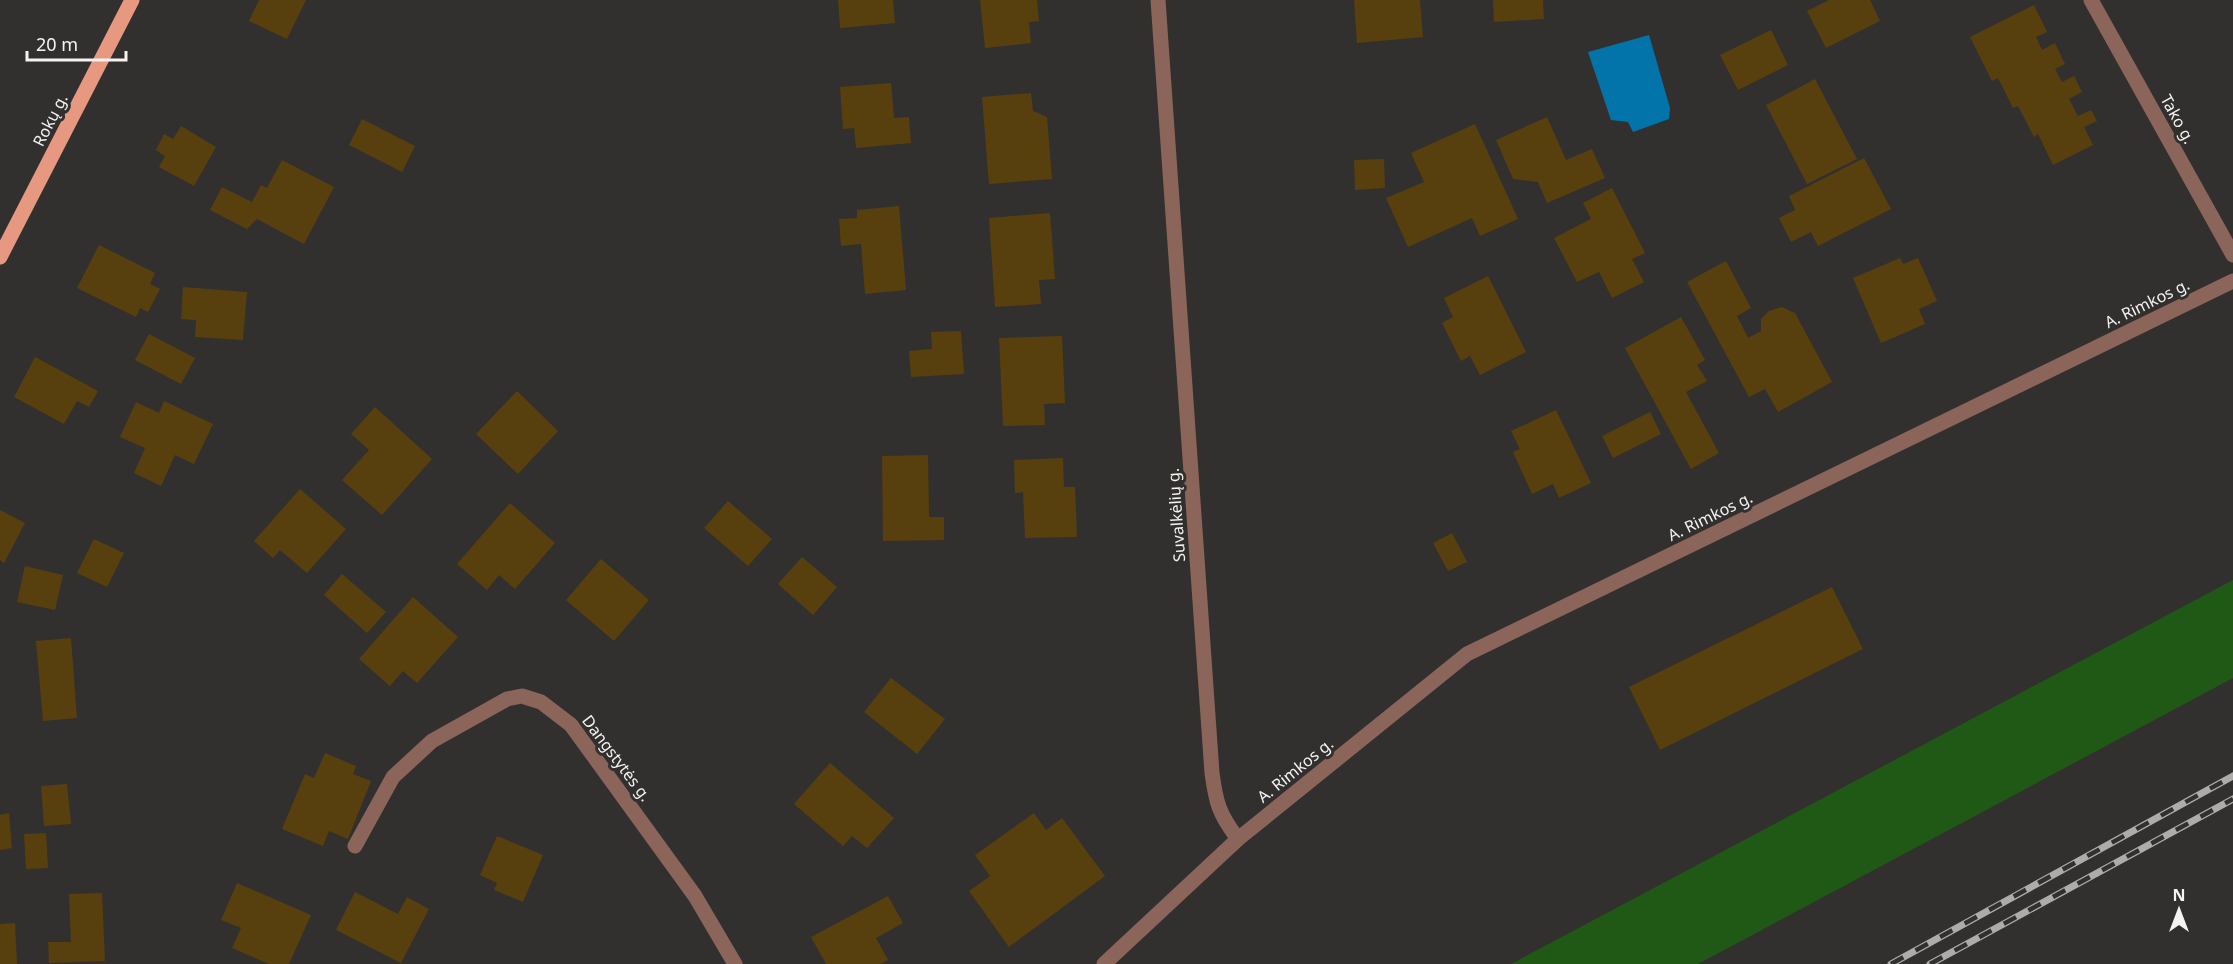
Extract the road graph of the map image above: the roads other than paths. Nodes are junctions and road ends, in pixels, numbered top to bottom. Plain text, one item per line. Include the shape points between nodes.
1 (132, 0) edge
2 (1158, 0) edge
3 (2091, 0) edge
4 (2233, 255) edge
5 (0, 257) edge
6 (2233, 281) edge
7 (1238, 839) junction
8 (355, 846) dead end
9 (735, 964) edge
10 (1104, 964) edge

1 - 5 main road, Rokų g.
2 - 7 street, Suvalkėlių g. via 1212,773 1216,801
3 - 4 street, Tako g.
6 - 7 street, A. Rimkos g. via 1467,654
7 - 10 street
8 - 9 street, Dangstytės g. via 393,777 432,741 507,699 522,696 541,702 572,724 695,896

